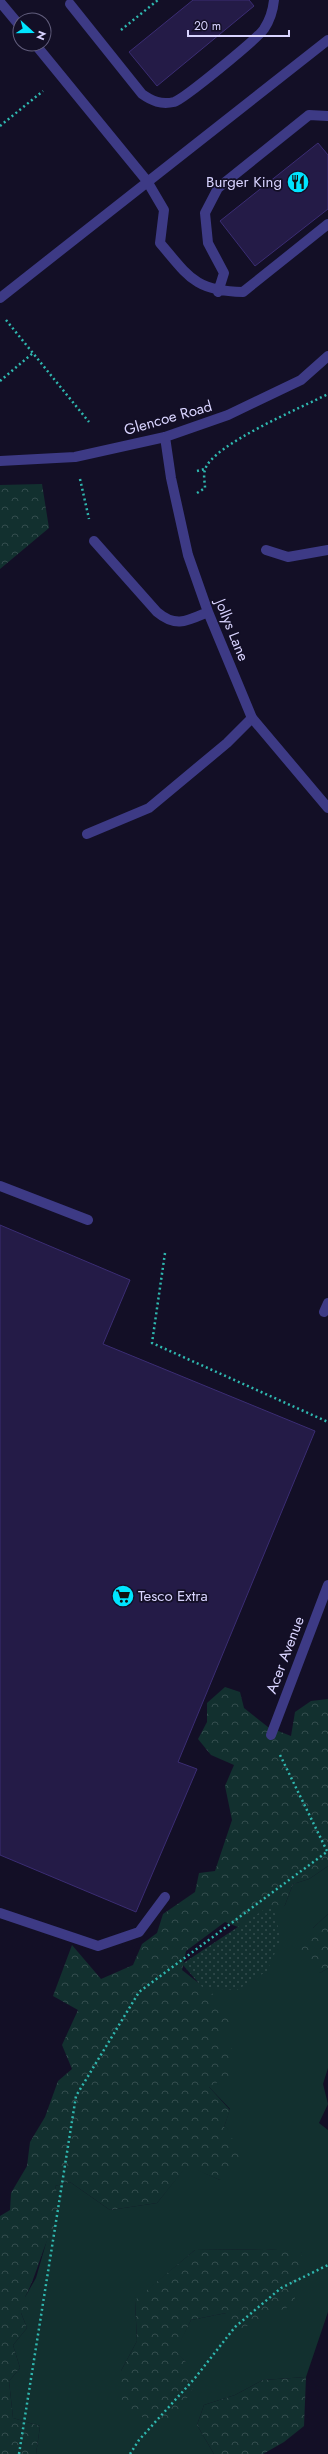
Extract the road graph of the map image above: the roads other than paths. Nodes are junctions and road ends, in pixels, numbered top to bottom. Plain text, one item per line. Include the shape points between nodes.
1 (274, 0) edge
2 (0, 2) edge
3 (70, 4) dead end
4 (12, 16) edge
5 (328, 40) edge
6 (42, 52) edge
7 (328, 116) edge
8 (147, 181) junction
9 (328, 224) edge
10 (218, 292) junction
11 (0, 298) edge
12 (328, 356) edge
13 (165, 437) junction
14 (0, 462) edge
15 (94, 541) road end
16 (266, 550) dead end
17 (328, 550) edge
18 (208, 612) junction
19 (252, 718) junction
20 (328, 808) edge
21 (87, 834) dead end
22 (0, 1186) edge
23 (88, 1220) dead end
24 (328, 1585) edge
25 (270, 1735) road end
26 (165, 1897) dead end
27 (0, 1913) edge

1 - 3 street via 273,9 263,30 183,98 161,103 142,94
2 - 4 street
5 - 8 street
6 - 8 street
7 - 10 street via 309,115 218,188 205,213 208,243 224,273
8 - 10 street via 164,210 160,243 192,280
8 - 11 street
9 - 10 street via 243,292
12 - 13 street, Glencoe Road via 301,380 228,416
13 - 14 street, Glencoe Road via 75,457
13 - 18 street, Jollys Lane via 188,555
15 - 18 street via 167,620 183,622
16 - 17 street via 288,557
18 - 19 street, Jollys Lane
19 - 20 street, Jollys Lane
19 - 21 street via 227,743 149,808
22 - 23 street
24 - 25 street, Acer Avenue
26 - 27 street via 138,1932 98,1946

